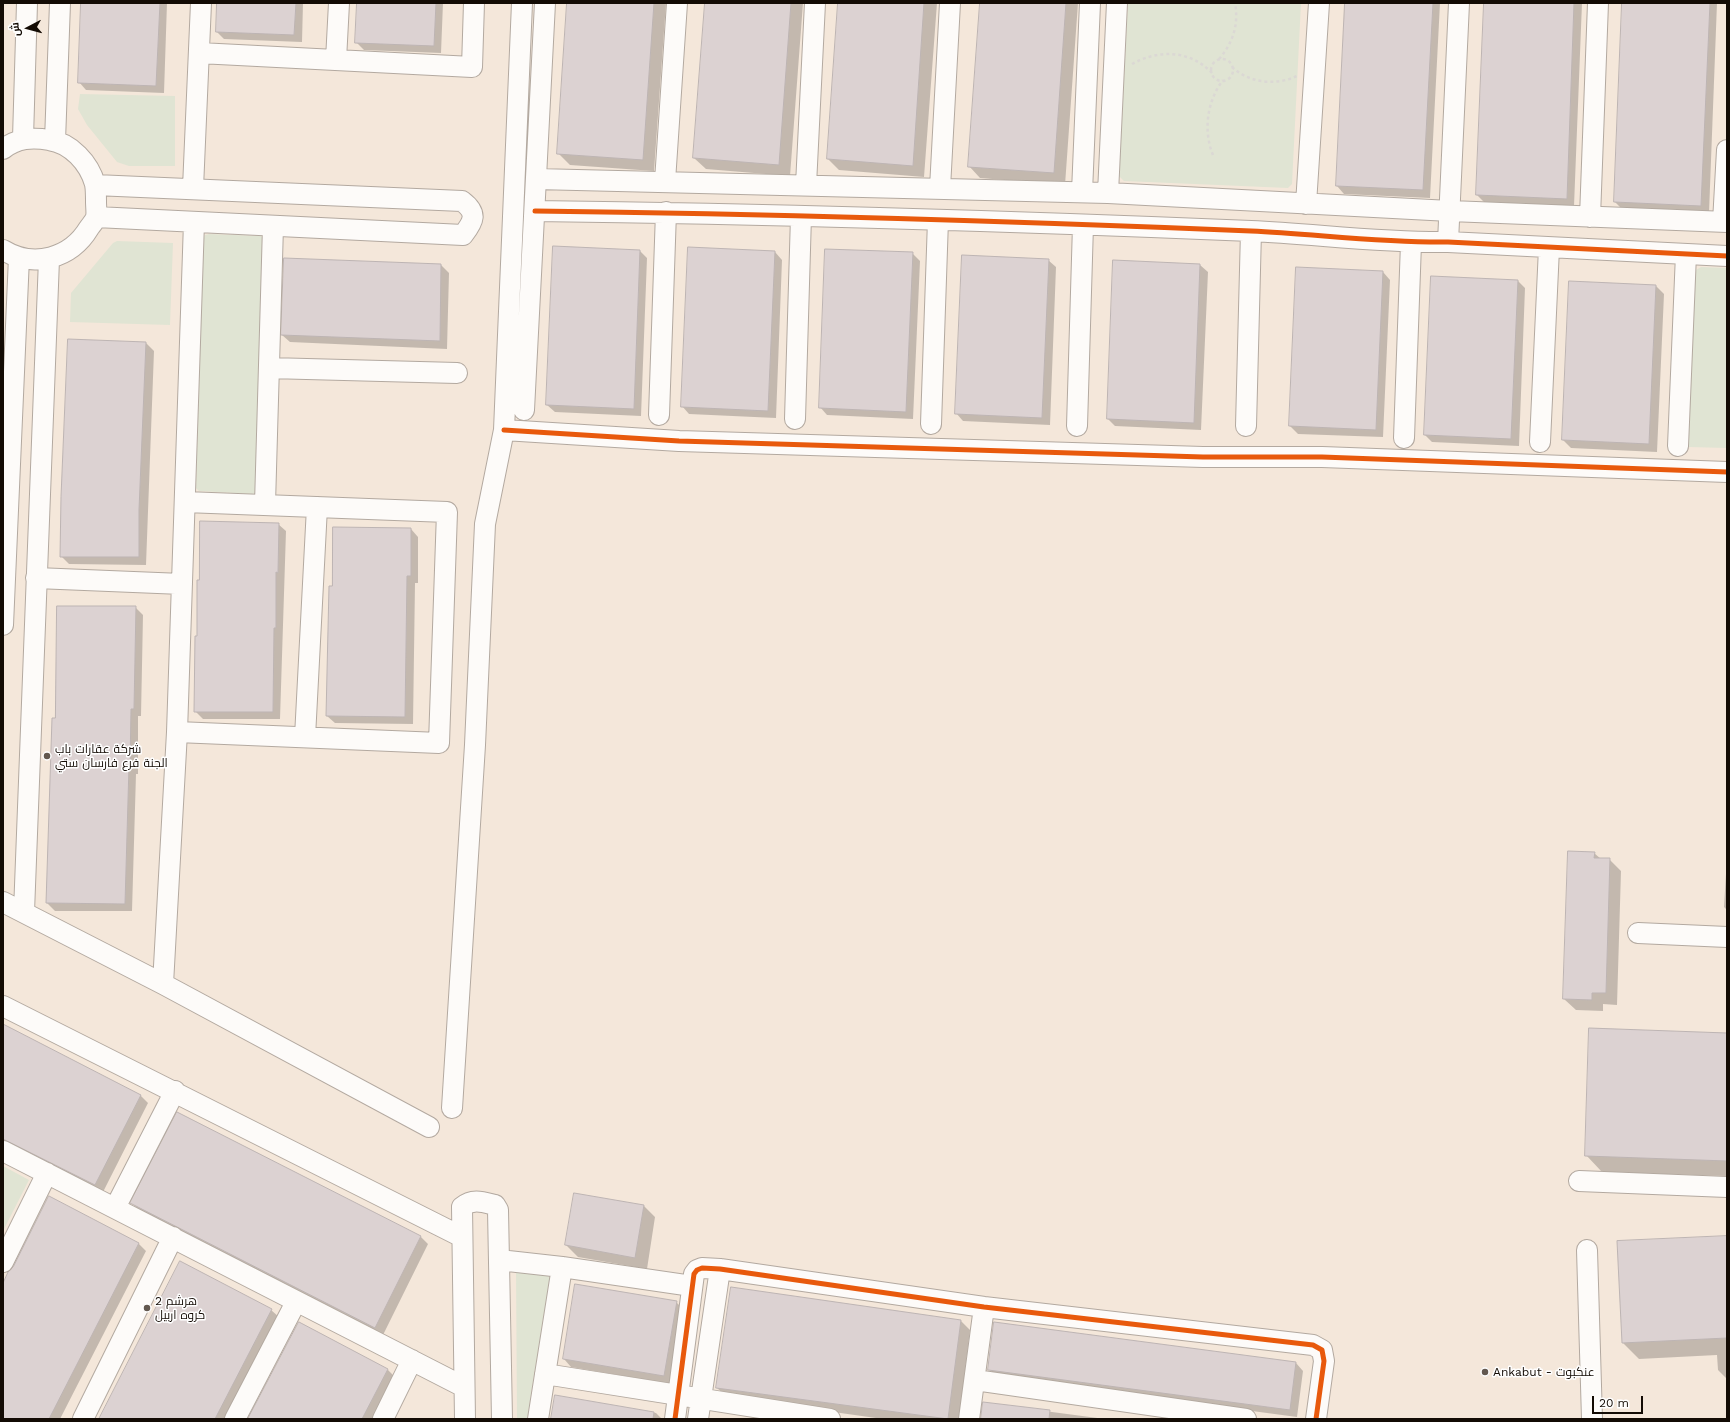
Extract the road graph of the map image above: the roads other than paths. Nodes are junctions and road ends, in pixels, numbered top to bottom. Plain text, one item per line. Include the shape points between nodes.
1 (27, 3) edge
2 (60, 3) edge
3 (200, 3) edge
4 (338, 3) edge
5 (474, 3) edge
6 (522, 3) edge
7 (545, 3) edge
8 (677, 3) edge
9 (815, 3) edge
10 (950, 3) edge
11 (1090, 3) edge
12 (1118, 3) edge
13 (1319, 3) edge
14 (1459, 3) edge
15 (1598, 3) edge
16 (199, 53) junction
17 (336, 60) junction
18 (23, 138) junction
19 (55, 141) junction
20 (3, 149) edge
21 (1727, 150) edge
22 (536, 179) junction
23 (665, 181) junction
24 (95, 184) junction
25 (806, 185) junction
26 (869, 187) junction
27 (193, 188) junction
28 (940, 188) junction
29 (1082, 192) junction
30 (1108, 193) junction
31 (1306, 204) junction
32 (534, 211) junction
33 (1450, 211) junction
34 (666, 212) junction
35 (801, 216) junction
36 (96, 217) junction
37 (869, 217) junction
38 (1590, 217) junction
39 (938, 220) junction
40 (194, 222) junction
41 (1725, 222) edge
42 (1083, 225) junction
43 (273, 226) junction
44 (1251, 231) junction
45 (1448, 242) junction
46 (1411, 243) junction
47 (1549, 248) junction
48 (11, 254) edge
49 (1686, 254) junction
50 (1727, 256) edge
51 (49, 259) junction
52 (269, 368) junction
53 (457, 373) dead end
54 (524, 410) dead end
55 (659, 415) dead end
56 (795, 419) dead end
57 (931, 424) dead end
58 (1077, 426) dead end
59 (1246, 426) dead end
60 (504, 430) junction
61 (1404, 438) dead end
62 (1540, 442) dead end
63 (1678, 446) dead end
64 (1727, 472) edge
65 (185, 502) junction
66 (265, 504) junction
67 (316, 507) junction
68 (36, 578) junction
69 (182, 584) junction
70 (3, 625) edge
71 (177, 732) junction
72 (305, 737) junction
73 (3, 902) edge
74 (24, 912) junction
75 (1638, 933) dead end
76 (1727, 937) edge
77 (164, 984) junction
78 (3, 1006) edge
79 (175, 1091) junction
80 (452, 1108) dead end
81 (429, 1127) dead end
82 (3, 1151) edge
83 (47, 1173) junction
84 (1579, 1181) dead end
85 (1727, 1187) edge
86 (115, 1208) junction
87 (462, 1237) junction
88 (173, 1238) junction
89 (1587, 1250) dead end
90 (499, 1260) junction
91 (3, 1262) edge
92 (562, 1267) junction
93 (720, 1269) junction
94 (692, 1286) junction
95 (296, 1302) junction
96 (984, 1307) junction
97 (412, 1360) junction
98 (545, 1374) junction
99 (975, 1380) junction
100 (464, 1387) junction
101 (678, 1394) junction
102 (700, 1399) junction
103 (83, 1419) edge
104 (235, 1419) edge
105 (383, 1419) edge
106 (465, 1419) edge
107 (502, 1419) edge
108 (538, 1419) edge
109 (675, 1419) edge
110 (698, 1419) edge
111 (830, 1419) edge
112 (969, 1419) edge
113 (1246, 1419) edge
114 (1316, 1419) edge
115 (1592, 1419) edge

1 - 18 street
2 - 19 street
3 - 16 street
4 - 17 street
5 - 17 street via 472,67
6 - 60 street
7 - 22 street
8 - 23 street
9 - 25 street
10 - 28 street
11 - 29 street
12 - 30 street
13 - 31 street
14 - 33 street
15 - 38 street
16 - 17 street
16 - 27 street
18 - 19 street
18 - 20 street
19 - 24 street via 76,153 86,165
21 - 41 street
22 - 23 street
22 - 32 street
23 - 25 street
24 - 27 street
24 - 36 street
25 - 26 street
26 - 28 street
26 - 37 street
27 - 43 street via 462,201 473,212 472,224 463,234
28 - 29 street
29 - 30 street
30 - 31 street
31 - 33 street
32 - 34 street
32 - 54 street
33 - 38 street
33 - 45 street
34 - 35 street
34 - 55 street
35 - 37 street
35 - 56 street
36 - 40 street
36 - 51 street via 84,237 73,248
37 - 39 street
38 - 41 street
39 - 42 street
39 - 57 street
40 - 43 street
40 - 65 street
42 - 44 street
42 - 58 street
43 - 52 street
44 - 46 street
44 - 59 street
45 - 46 street
45 - 47 street
46 - 61 street
47 - 49 street
47 - 62 street
48 - 51 street via 31,260
48 - 70 street
49 - 50 street
49 - 63 street
51 - 68 street
52 - 53 street
52 - 66 street
60 - 64 street via 687,441 1203,457 1322,457
60 - 80 street via 486,524
65 - 66 street
65 - 69 street
66 - 67 street
67 - 72 street
67 - 72 street via 447,512 439,743
68 - 69 street
68 - 74 street
69 - 71 street
71 - 72 street
71 - 77 street
73 - 74 street
74 - 77 street
75 - 76 street
77 - 81 street
78 - 79 street
79 - 86 street
79 - 87 street
82 - 83 street
83 - 86 street
83 - 91 street
84 - 85 street
86 - 88 street
87 - 90 street via 462,1207 476,1201 495,1205 498,1210
87 - 100 street
88 - 95 street
88 - 103 street
89 - 115 street
90 - 92 street
90 - 107 street
92 - 94 street
92 - 98 street
93 - 94 street via 697,1270
93 - 96 street
93 - 102 street
94 - 101 street
95 - 97 street
95 - 104 street
96 - 99 street
96 - 114 street via 1313,1345 1322,1350 1324,1361
97 - 100 street
97 - 105 street
98 - 101 street
98 - 108 street
99 - 112 street
99 - 113 street
100 - 106 street
101 - 102 street
101 - 109 street
102 - 110 street
102 - 111 street

